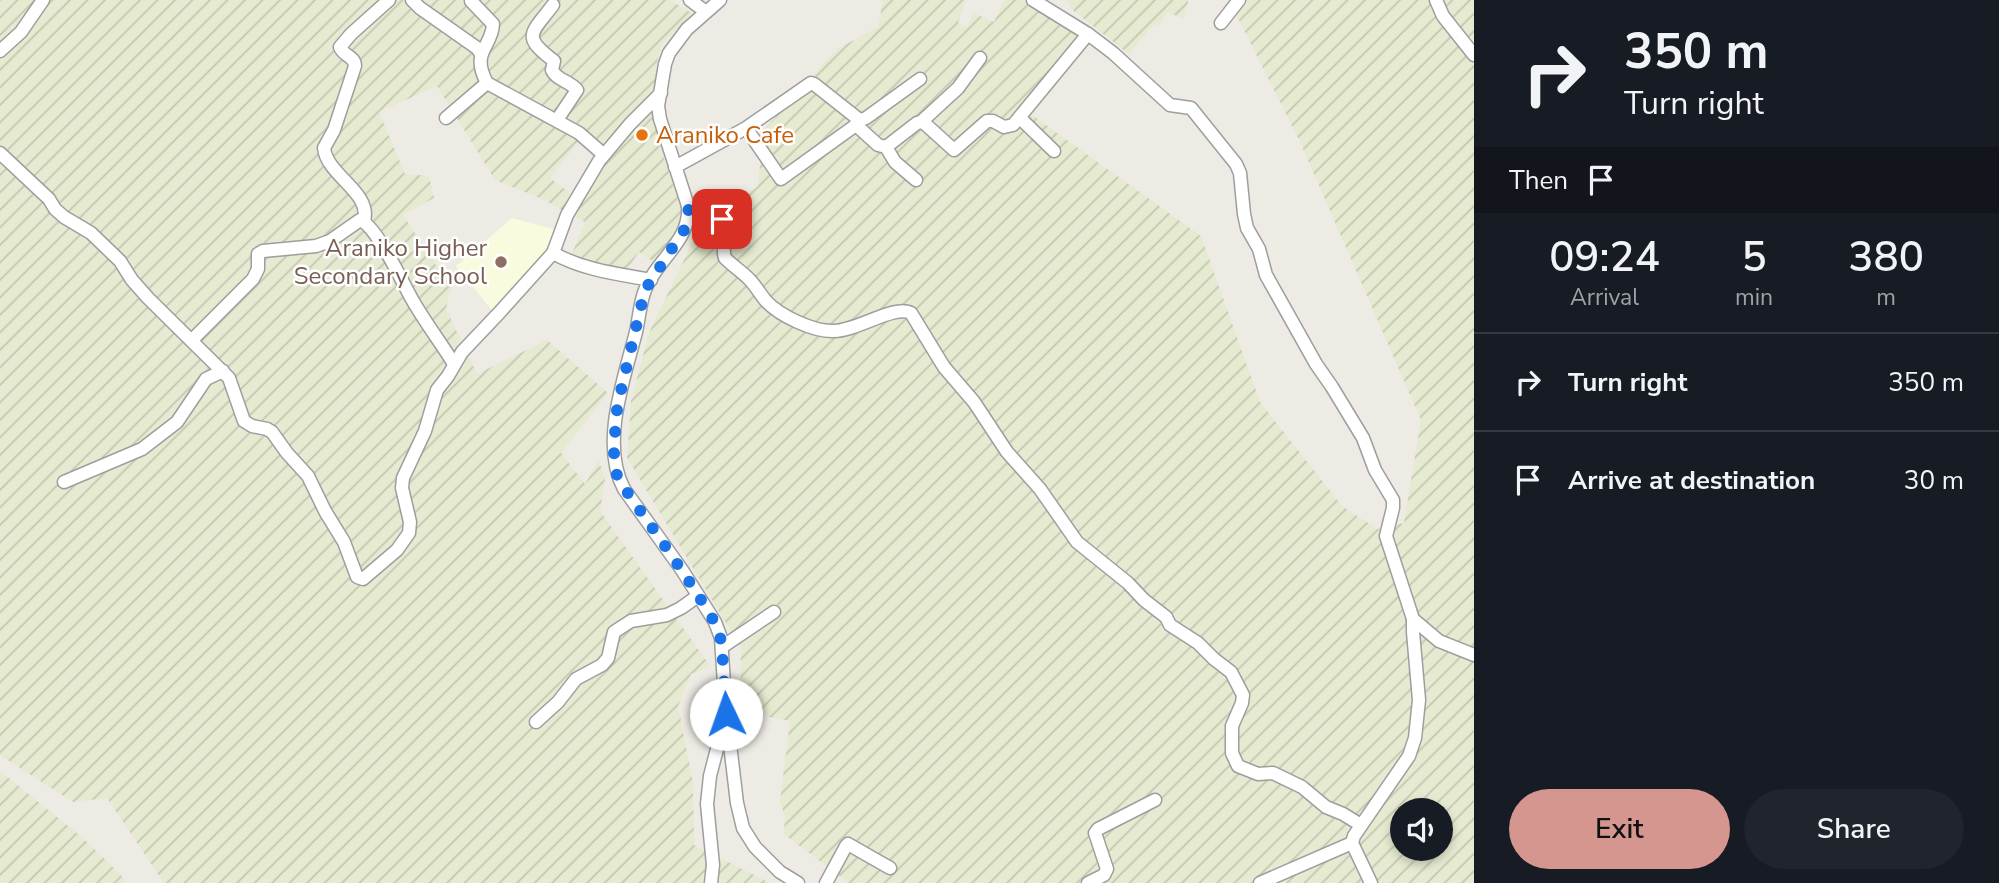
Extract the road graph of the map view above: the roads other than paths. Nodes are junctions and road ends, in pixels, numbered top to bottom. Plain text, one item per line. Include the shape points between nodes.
1 (43, 0) edge
2 (388, 0) edge
3 (412, 0) edge
4 (690, 0) edge
5 (720, 0) edge
6 (1033, 0) edge
7 (1239, 0) edge
8 (1436, 0) edge
9 (471, 1) edge
10 (553, 5) dead end
11 (706, 12) junction
12 (1222, 23) dead end
13 (1088, 34) junction
14 (0, 51) edge
15 (481, 54) junction
16 (1474, 55) edge
17 (980, 58) dead end
18 (920, 79) dead end
19 (487, 83) junction
20 (661, 93) junction
21 (446, 118) dead end
22 (1020, 118) junction
23 (557, 120) junction
24 (921, 122) junction
25 (857, 123) junction
26 (746, 128) junction
27 (886, 147) junction
28 (1054, 151) dead end
29 (0, 153) edge
30 (603, 154) junction
31 (675, 167) junction
32 (916, 180) dead end
33 (688, 206) junction
34 (364, 221) junction
35 (553, 253) junction
36 (651, 280) junction
37 (192, 340) junction
38 (454, 364) junction
39 (223, 371) junction
40 (64, 482) dead end
41 (698, 596) junction
42 (774, 612) dead end
43 (1413, 619) junction
44 (722, 648) junction
45 (1474, 655) edge
46 (726, 714) junction
47 (536, 722) dead end
48 (1155, 800) dead end
49 (1361, 825) junction
50 (1352, 843) junction
51 (890, 868) dead end
52 (711, 883) edge
53 (798, 883) edge
54 (826, 883) edge
55 (1088, 883) edge
56 (1261, 883) edge
57 (1371, 883) edge

1 - 14 street via 22,32
2 - 34 street via 340,47 355,66 324,148 328,161 364,207
3 - 15 street
4 - 11 street
5 - 11 street
6 - 13 street
7 - 12 street
8 - 16 street
9 - 15 street via 494,24
10 - 23 street via 531,37 554,61 554,75 577,90
11 - 20 street via 669,53
13 - 22 street
13 - 43 street via 1170,105 1191,108 1240,173 1247,228 1266,275 1363,438 1392,500 1386,536
15 - 19 street
17 - 24 street via 958,88
18 - 25 street
19 - 21 street
19 - 23 street
20 - 30 street
20 - 31 street via 660,119
22 - 24 street via 1008,127 987,121 954,150
22 - 28 street
23 - 30 street
24 - 27 street
25 - 26 street via 858,118 811,83
25 - 26 street via 781,179
25 - 27 street via 878,145
26 - 31 street
27 - 32 street
29 - 37 street via 55,209 120,261 148,298
30 - 35 street via 568,215
31 - 33 street
33 - 36 street via 686,227
33 - 49 street via 715,209 726,230 725,258 778,312 838,332 892,312 904,309 911,313 944,366 1077,542 1231,672 1243,695 1232,726 1232,753 1238,766 1258,774 1273,773
34 - 37 street via 317,246 258,254 253,279
34 - 38 street
35 - 36 street via 594,269
35 - 38 street
36 - 41 street via 618,401 617,476
37 - 39 street
38 - 39 street via 437,390 425,431 403,478 409,533 397,550 363,579 357,577 309,476 272,432 244,421 234,387
39 - 40 street via 206,379 177,422 142,449
41 - 44 street via 715,622
41 - 47 street via 667,615 631,621 614,632 602,665 576,679
42 - 44 street
43 - 45 street via 1439,640
43 - 49 street via 1419,700 1415,738 1409,756
44 - 46 street
46 - 52 street via 707,804
46 - 53 street via 743,828 780,872
48 - 55 street via 1098,829 1107,869
49 - 50 street
50 - 56 street
50 - 57 street
51 - 54 street via 848,844

